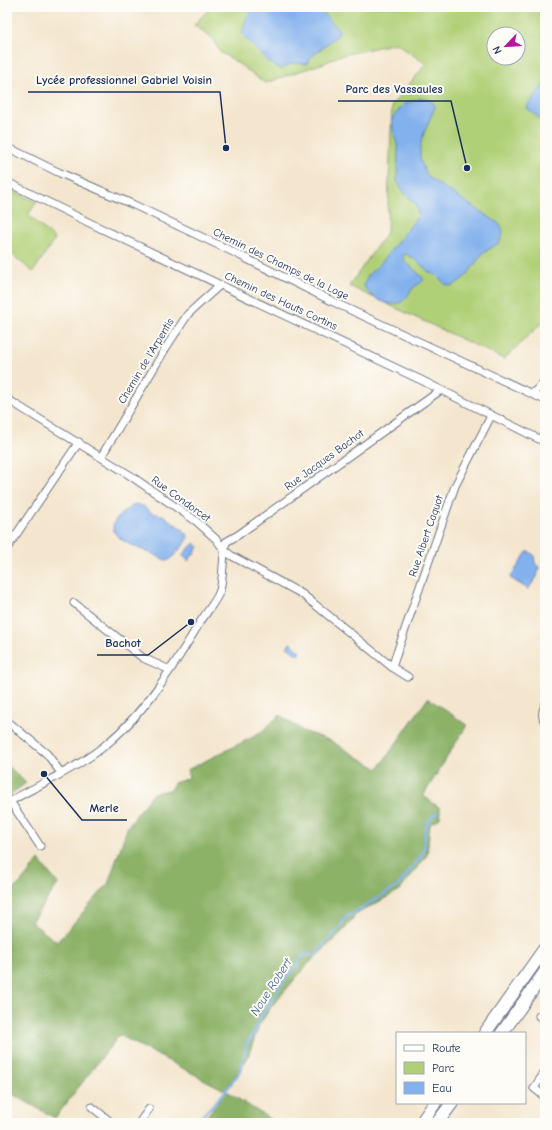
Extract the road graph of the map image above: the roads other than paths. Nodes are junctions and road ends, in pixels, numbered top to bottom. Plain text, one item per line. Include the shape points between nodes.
1 (7, 147) edge
2 (7, 182) edge
3 (220, 285) junction
4 (545, 382) edge
5 (440, 390) junction
6 (533, 394) junction
7 (7, 399) edge
8 (545, 400) edge
9 (491, 416) junction
10 (79, 442) junction
11 (545, 442) edge
12 (102, 457) junction
13 (7, 548) edge
14 (224, 550) junction
15 (74, 603) dead end
16 (392, 667) junction
17 (170, 670) junction
18 (408, 678) dead end
19 (545, 705) edge
20 (7, 721) edge
21 (545, 722) edge
22 (61, 773) junction
23 (9, 802) edge
24 (40, 846) dead end
25 (545, 948) edge
26 (545, 972) edge
27 (486, 1032) edge
28 (503, 1032) edge
29 (545, 1072) edge
30 (545, 1097) edge
31 (434, 1104) edge
32 (451, 1104) edge
33 (92, 1107) dead end
34 (149, 1109) dead end
35 (112, 1123) edge
36 (139, 1123) edge
37 (420, 1123) edge
38 (437, 1123) edge

1 - 6 street, Chemin des Champs de la Loge
2 - 3 street, Chemin des Hauts Cortins
3 - 5 street, Chemin des Hauts Cortins
3 - 12 street, Chemin de l'Arpentis via 188,314
4 - 6 street
5 - 9 street, Chemin des Hauts Cortins
5 - 14 street, Rue Jacques Bachot via 226,542
6 - 8 street, Chemin des Champs de la Loge
7 - 10 street, Rue Condorcet
9 - 11 street, Chemin des Hauts Cortins
9 - 16 street, Rue Albert Caquot via 455,486
10 - 12 street, Rue Condorcet
10 - 13 street
12 - 14 street, Rue Condorcet via 196,520
14 - 16 street via 302,594
14 - 17 street via 220,592
15 - 17 street via 143,658
16 - 18 street
17 - 22 street via 126,727 86,759
19 - 21 street via 542,717
20 - 22 street via 47,754
22 - 23 street
23 - 24 street
25 - 27 highway
26 - 28 highway
29 - 30 street via 534,1088
31 - 37 highway
32 - 38 highway
33 - 35 street
34 - 36 street

